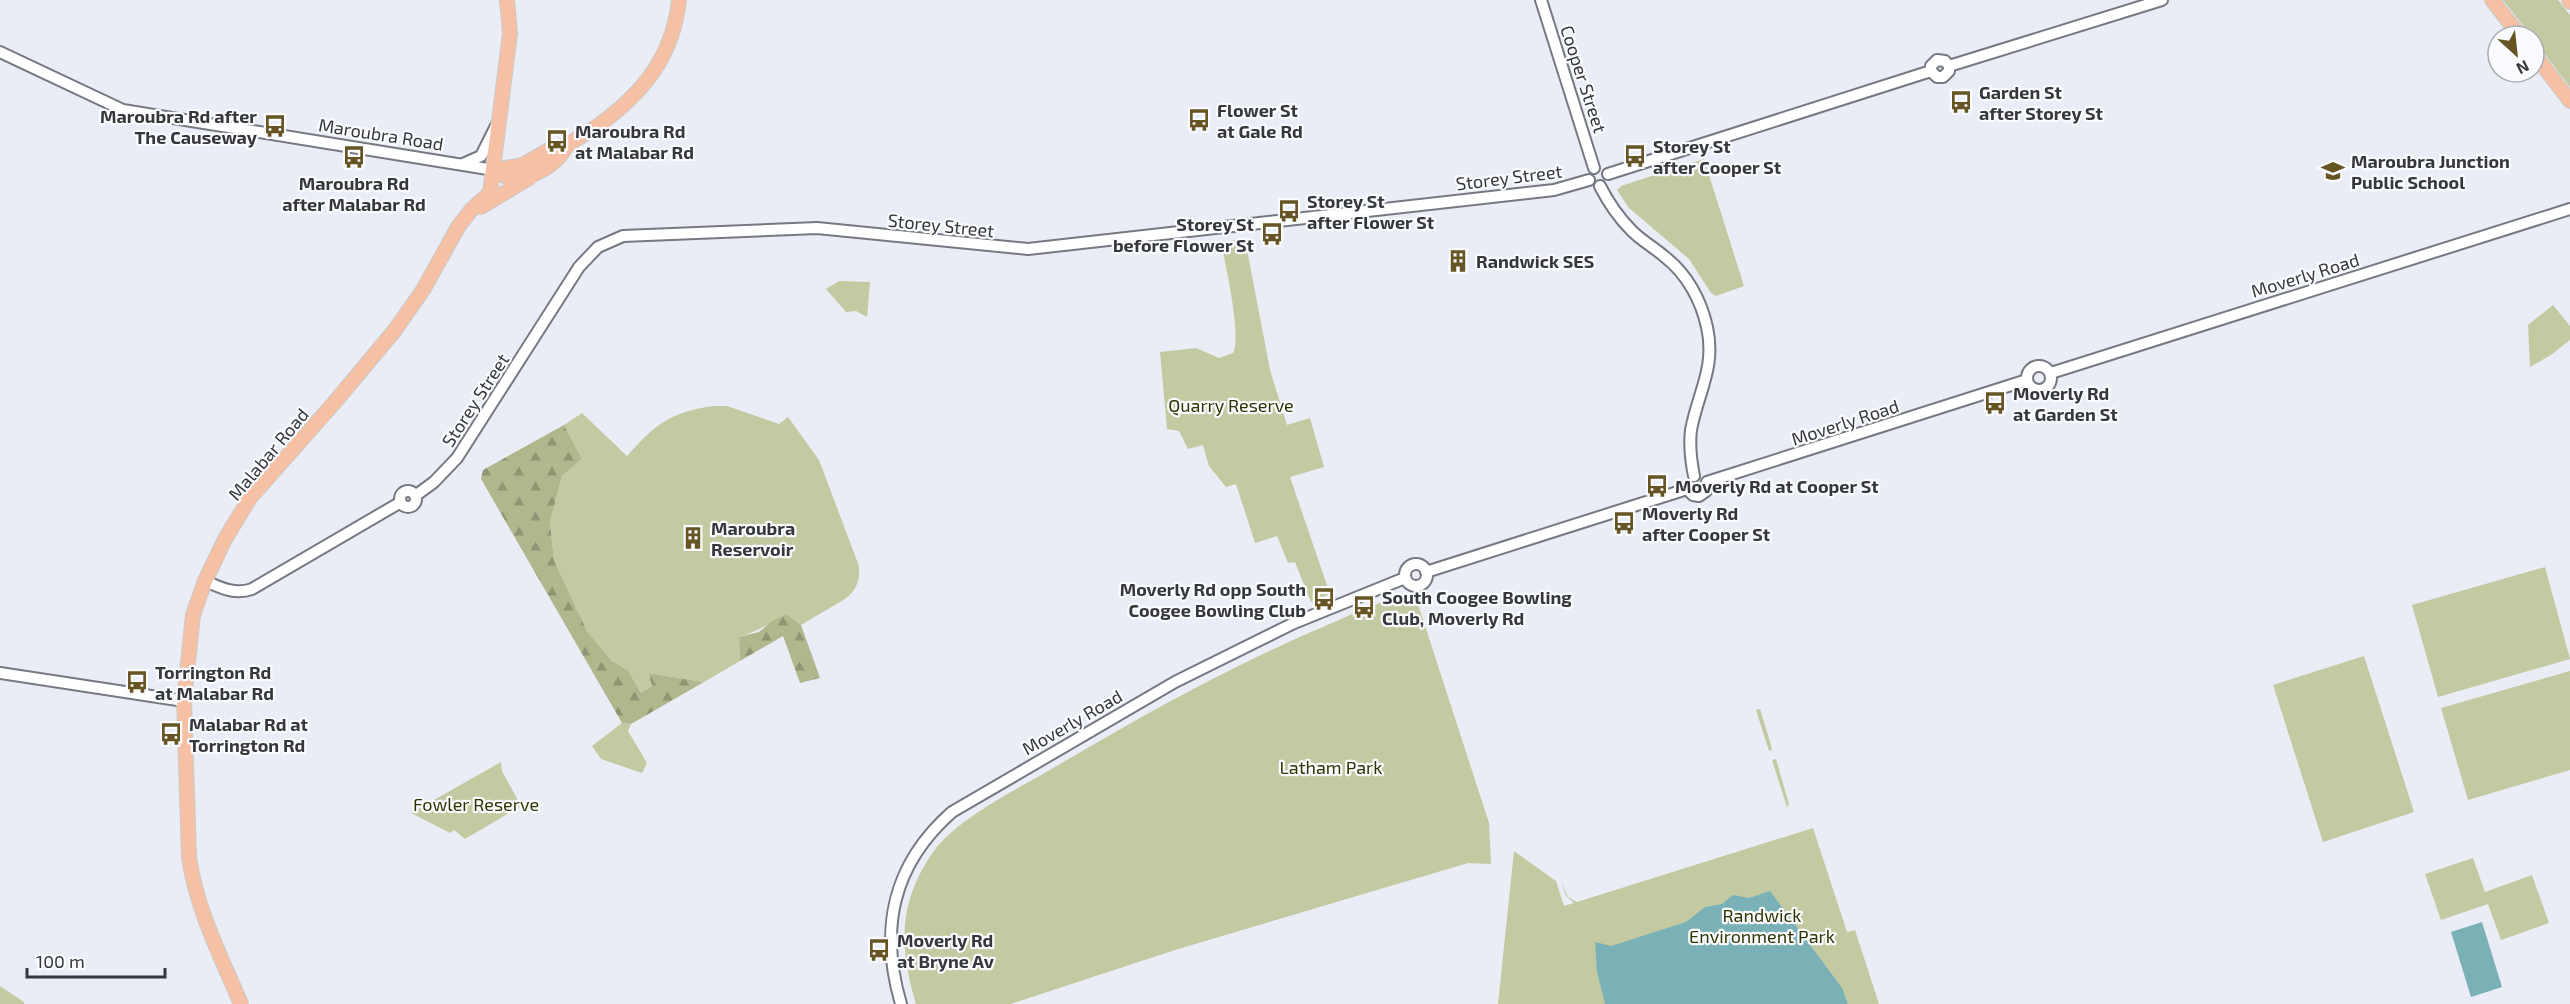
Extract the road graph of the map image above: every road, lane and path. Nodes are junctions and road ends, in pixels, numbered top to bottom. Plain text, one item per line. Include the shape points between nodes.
1 (507, 0) edge
2 (679, 0) edge
3 (1541, 0) edge
4 (2162, 0) edge
5 (2492, 0) edge
6 (2511, 24) edge
7 (0, 52) edge
8 (2546, 70) edge
9 (2570, 101) edge
10 (500, 119) junction
11 (566, 146) junction
12 (463, 164) junction
13 (1594, 168) junction
14 (494, 170) junction
15 (538, 172) junction
16 (1608, 174) junction
17 (1589, 180) junction
18 (1600, 186) junction
19 (2570, 208) edge
20 (472, 209) junction
21 (2051, 373) junction
22 (2027, 380) junction
23 (1694, 476) junction
24 (1707, 482) junction
25 (1687, 489) junction
26 (205, 580) junction
27 (0, 673) edge
28 (184, 701) junction
29 (241, 1004) edge
30 (901, 1004) edge

1 - 10 main road, Malabar Road via 510,33
2 - 11 main road, Maroubra Road via 674,33 648,79 603,121
3 - 13 street, Cooper Street
4 - 16 street via 1949,66 1937,60 1931,71
5 - 6 main road
7 - 12 street, Maroubra Road via 123,111
8 - 9 main road
10 - 12 street via 484,153
10 - 14 main road, Malabar Road
11 - 14 main road via 552,148 523,165
11 - 15 main road, Maroubra Road via 560,156
12 - 14 street, Maroubra Road
13 - 16 street via 1604,169
13 - 17 street
14 - 15 main road, Maroubra Road via 510,178
14 - 20 main road, Malabar Road via 490,193
15 - 20 main road via 488,205
16 - 18 street
17 - 18 street
17 - 26 street, Storey Street via 1554,190 1028,249 817,228 623,236 598,247 579,267 457,458 415,496 412,506 401,502 252,589 231,591
18 - 23 street via 1631,231 1682,274 1703,313 1710,360 1691,435
19 - 21 street, Moverly Road
20 - 26 main road, Malabar Road via 409,311 334,404 250,498
21 - 22 street via 2046,367 2036,366
21 - 22 street via 2051,383 2043,389 2032,387
22 - 24 street, Moverly Road
23 - 24 street
23 - 25 street
24 - 25 street via 1706,491 1699,496
25 - 30 street, Moverly Road via 1426,572 1419,565 1412,565 1405,578 1294,623 1185,677 952,812 915,853 895,899 890,946
26 - 28 main road, Malabar Road via 193,615
27 - 28 street
28 - 29 main road, Malabar Road via 192,879

